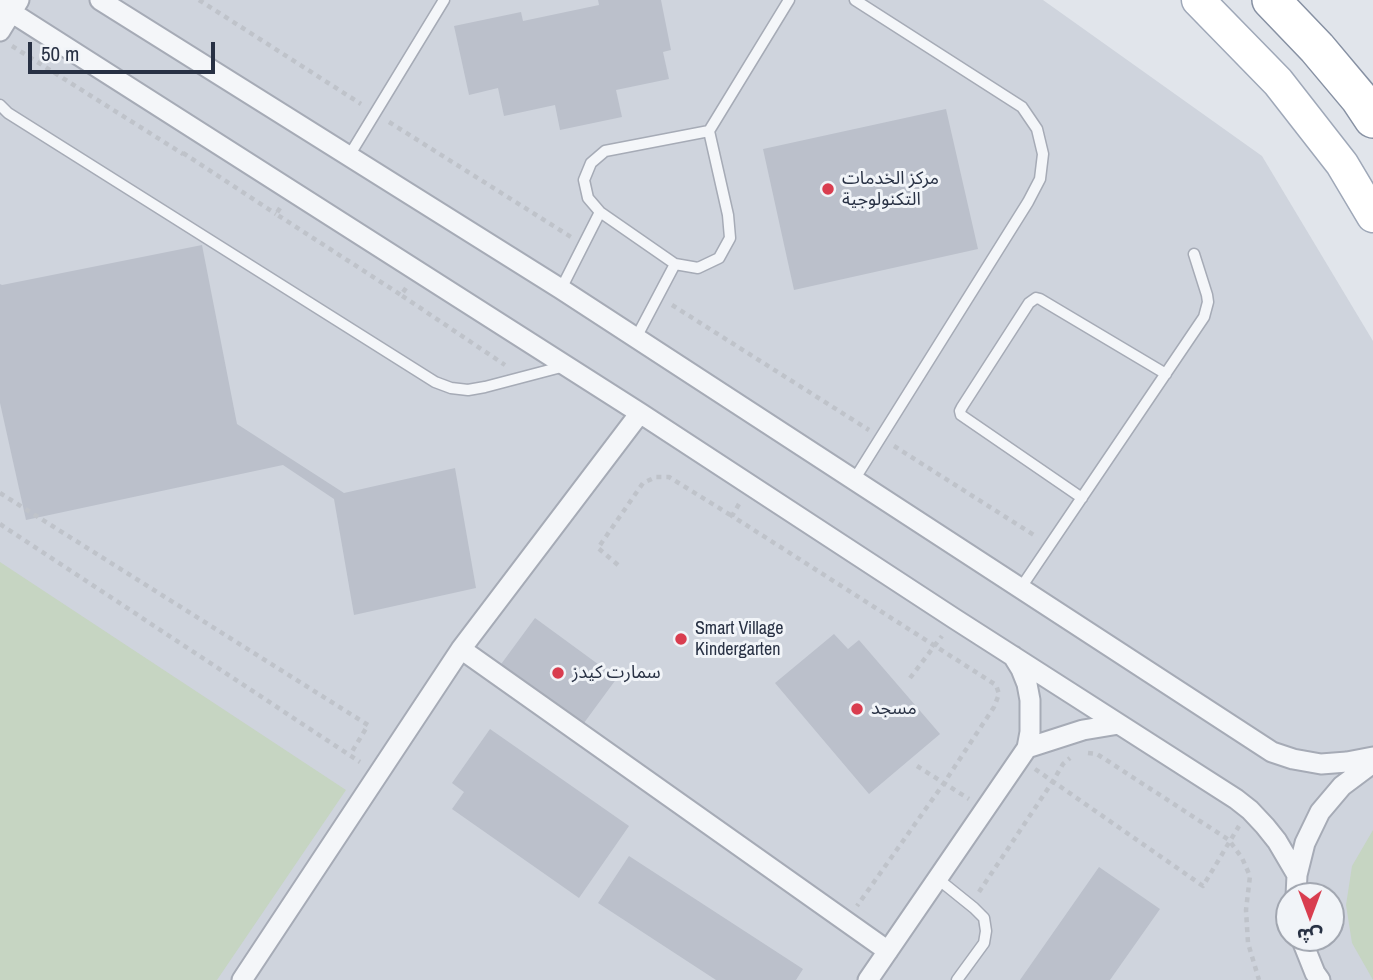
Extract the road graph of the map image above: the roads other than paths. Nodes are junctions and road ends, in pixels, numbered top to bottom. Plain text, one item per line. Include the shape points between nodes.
1 (100, 0) edge
2 (444, 0) edge
3 (789, 0) edge
4 (855, 0) edge
5 (1198, 0) edge
6 (1272, 0) edge
7 (10, 6) edge
8 (6, 39) edge
9 (0, 105) edge
10 (1373, 119) edge
11 (709, 131) junction
12 (349, 156) junction
13 (600, 212) junction
14 (1373, 216) edge
15 (1194, 254) dead end
16 (675, 264) junction
17 (561, 289) junction
18 (636, 338) junction
19 (566, 365) junction
20 (1166, 374) junction
21 (640, 412) junction
22 (854, 480) junction
23 (1082, 498) junction
24 (1020, 589) junction
25 (461, 649) junction
26 (1013, 656) junction
27 (1119, 724) junction
28 (1023, 754) junction
29 (1373, 757) edge
30 (1373, 763) edge
31 (1297, 875) junction
32 (938, 879) junction
33 (1297, 882) edge
34 (888, 951) junction
35 (1307, 952) edge
36 (242, 980) edge
37 (868, 980) edge
38 (957, 980) edge
39 (1320, 980) edge

1 - 12 street
2 - 12 lane
3 - 11 lane
4 - 22 lane via 1022,107 1037,129 1043,154 1040,179 1028,202
5 - 14 main road via 1278,82 1342,164
6 - 10 highway
7 - 8 street
7 - 19 street
9 - 19 lane via 435,383 468,390
11 - 13 lane via 606,151 591,163 584,180 588,198
11 - 16 lane via 730,238 719,258 698,268
12 - 17 street
13 - 16 lane
13 - 17 lane
15 - 20 lane via 1207,310
16 - 18 lane
17 - 18 street
18 - 22 street
19 - 21 street
20 - 23 lane
20 - 23 lane via 1040,299 1029,303 961,415
21 - 25 street
21 - 26 street
22 - 24 street
23 - 24 lane
24 - 29 street via 1272,752 1321,764
25 - 34 street
25 - 36 street
26 - 27 street
26 - 28 street via 1030,700 1030,732
27 - 28 street via 1083,730
27 - 31 street via 1250,810 1277,841
28 - 32 street
30 - 31 street via 1342,786 1320,813 1305,842
31 - 33 street
32 - 34 street
32 - 38 lane via 984,918 984,943
34 - 37 street
35 - 39 street

